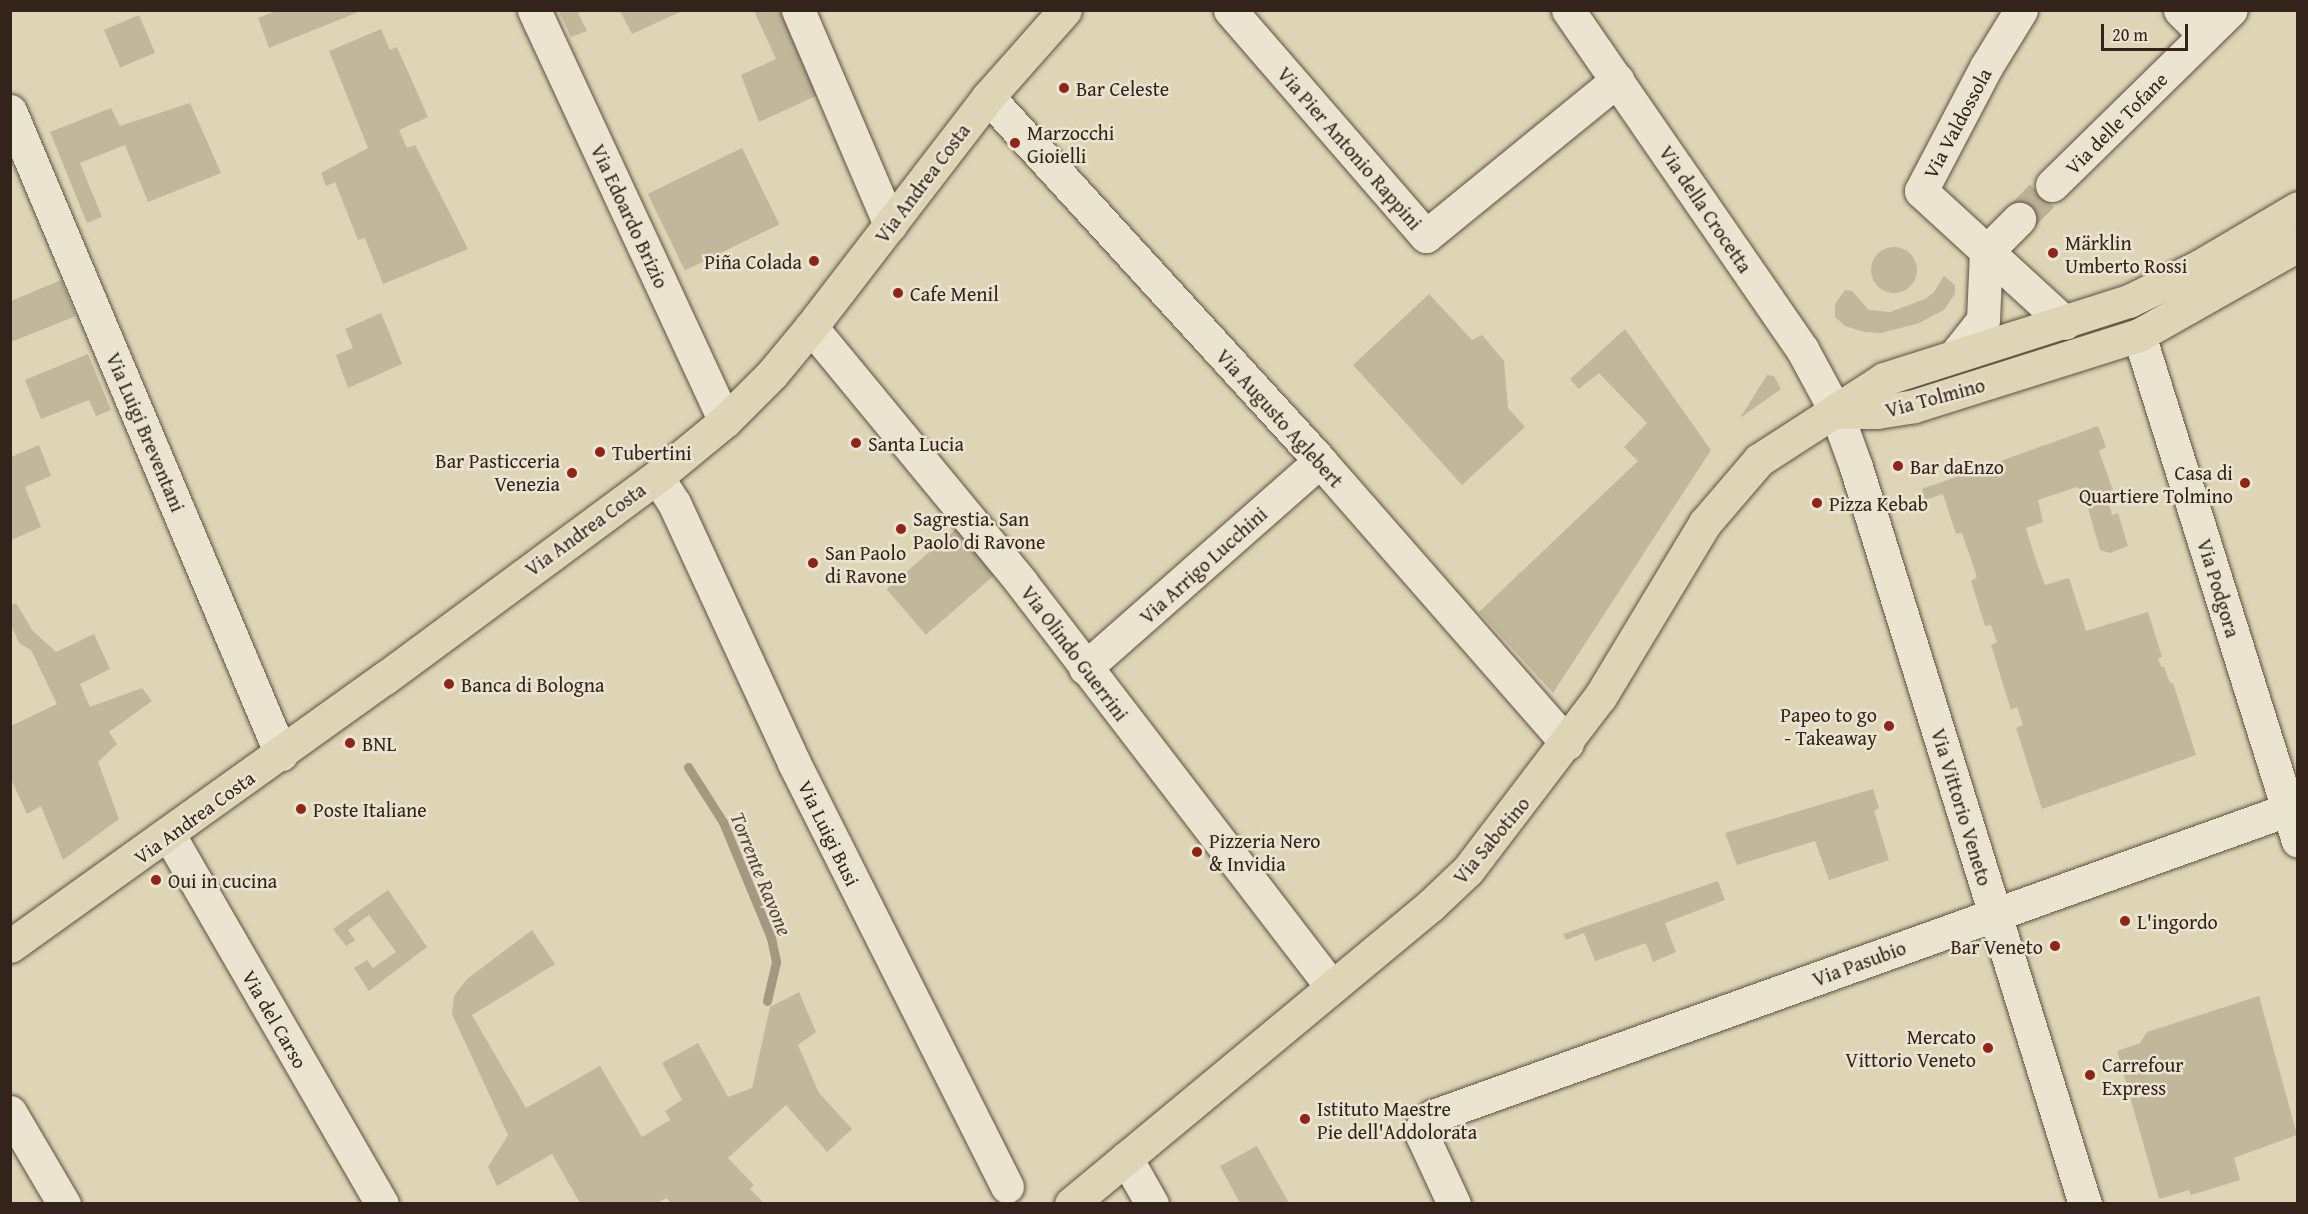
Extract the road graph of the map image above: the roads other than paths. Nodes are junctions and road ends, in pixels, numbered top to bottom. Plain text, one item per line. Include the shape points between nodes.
1 (534, 10) edge
2 (798, 10) edge
3 (1065, 10) edge
4 (1230, 10) edge
5 (1568, 10) edge
6 (2021, 10) edge
7 (2180, 10) edge
8 (2231, 10) edge
9 (2205, 35) junction
10 (1617, 80) junction
11 (988, 97) junction
12 (10, 111) edge
13 (2052, 185) tunnel mouth
14 (2298, 208) edge
15 (2019, 219) tunnel mouth
16 (890, 225) junction
17 (2298, 245) edge
18 (1986, 252) junction
19 (2066, 323) junction
20 (811, 327) junction
21 (2139, 335) junction
22 (1956, 354) junction
23 (1836, 412) junction
24 (725, 421) junction
25 (1320, 461) junction
26 (657, 477) junction
27 (1085, 668) junction
28 (1567, 744) junction
29 (281, 754) junction
30 (2293, 808) edge
31 (169, 835) junction
32 (2298, 841) edge
33 (1995, 913) junction
34 (10, 946) edge
35 (1331, 986) junction
36 (10, 1112) edge
37 (1126, 1158) junction
38 (1007, 1187) dead end
39 (64, 1203) edge
40 (382, 1203) edge
41 (1071, 1203) edge
42 (1152, 1203) edge
43 (1454, 1203) edge
44 (2085, 1203) edge

1 - 24 street, Via Edoardo Brizio
2 - 16 street
3 - 11 main road, Via Andrea Costa
4 - 10 street, Via Pier Antonio Rappini via 1426,236
5 - 10 street, Via della Crocetta
6 - 18 street, Via Valdossola via 1986,67 1921,191
7 - 9 street
8 - 9 street, Via delle Tofane
9 - 13 street, Via delle Tofane
10 - 23 street, Via della Crocetta via 1802,349
11 - 16 main road, Via Andrea Costa
11 - 25 street, Via Augusto Aglebert
12 - 29 street, Via Luigi Breventani
14 - 19 main road, Via Tolmino via 2155,290
15 - 18 street
16 - 20 main road, Via Andrea Costa
17 - 21 main road, Via Tolmino
18 - 19 street, Via Valdossola
18 - 22 street via 1983,320
19 - 22 main road, Via Tolmino
20 - 24 main road, Via Andrea Costa
20 - 27 street, Via Olindo Guerrini via 1015,576
21 - 23 main road, Via Tolmino via 1914,406 1877,412
21 - 30 street, Via Podgora
22 - 23 main road, Via Tolmino via 1884,379
23 - 28 main road, Via Sabotino via 1773,449 1719,503
23 - 33 street, Via Vittorio Veneto
24 - 26 main road, Via Andrea Costa
25 - 27 street, Via Arrigo Lucchini
25 - 28 street, Via Augusto Aglebert
26 - 29 main road, Via Andrea Costa
26 - 38 street, Via Luigi Busi via 674,503 794,763
27 - 35 street, Via Olindo Guerrini
28 - 35 main road, Via Sabotino via 1468,870
29 - 31 main road, Via Andrea Costa
30 - 32 street, Via Podgora
30 - 33 street, Via Pasubio
31 - 34 main road, Via Andrea Costa
31 - 40 street, Via del Carso
33 - 43 street, Via Pasubio via 1433,1116 1423,1125 1428,1155
33 - 44 street, Via Vittorio Veneto
35 - 37 main road, Via Sabotino
36 - 39 street
37 - 41 main road, Via Sabotino
37 - 42 street

